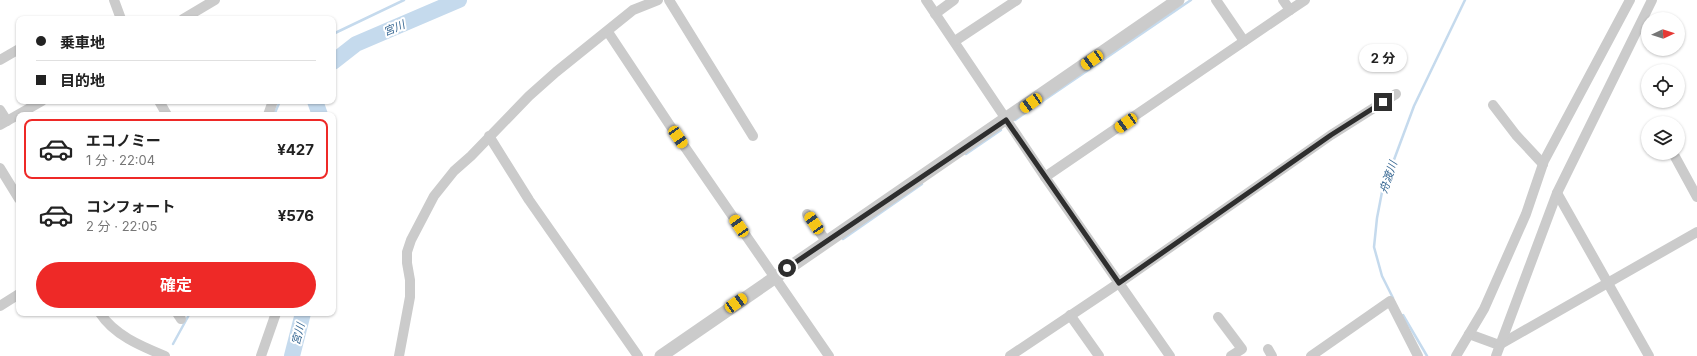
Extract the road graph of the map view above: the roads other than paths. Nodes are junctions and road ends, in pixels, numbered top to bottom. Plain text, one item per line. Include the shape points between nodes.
1 (114, 0) edge
2 (215, 0) edge
3 (658, 0) edge
4 (670, 0) edge
5 (926, 0) edge
6 (954, 0) edge
7 (1017, 0) edge
8 (1178, 0) edge
9 (1216, 0) edge
10 (1283, 0) edge
11 (1305, 0) edge
12 (1630, 0) edge
13 (1652, 0) edge
14 (1290, 10) junction
15 (935, 14) junction
16 (120, 16) edge
17 (188, 16) edge
18 (608, 32) junction
19 (1244, 41) junction
20 (955, 42) junction
21 (16, 51) edge
22 (0, 60) edge
23 (1396, 94) dead end
24 (37, 104) edge
25 (1493, 105) dead end
26 (0, 110) edge
27 (22, 112) edge
28 (16, 116) edge
29 (1006, 120) junction
30 (3, 123) edge
31 (489, 136) junction
32 (754, 136) dead end
33 (1676, 160) edge
34 (1543, 164) junction
35 (0, 168) edge
36 (1045, 177) junction
37 (1557, 192) junction
38 (16, 194) edge
39 (1697, 197) edge
40 (807, 214) dead end
41 (1697, 232) edge
42 (826, 241) junction
43 (774, 277) junction
44 (1119, 283) junction
45 (1607, 284) junction
46 (16, 296) edge
47 (0, 306) edge
48 (1070, 315) junction
49 (102, 316) edge
50 (275, 316) edge
51 (1218, 317) dead end
52 (1469, 334) junction
53 (1500, 345) junction
54 (165, 356) edge
55 (261, 356) edge
56 (399, 356) edge
57 (638, 356) edge
58 (661, 356) edge
59 (829, 356) edge
60 (1010, 356) edge
61 (1099, 356) edge
62 (1170, 356) edge
63 (1231, 356) edge
64 (1311, 356) edge
65 (1418, 356) edge
66 (1456, 356) edge
67 (1496, 356) edge
68 (1649, 356) edge

1 - 16 street
2 - 17 street
3 - 18 street via 633,10
4 - 32 street
5 - 15 street
6 - 15 street
7 - 20 street
8 - 29 street
9 - 19 street
10 - 14 street
11 - 14 street
12 - 34 street
13 - 37 street
14 - 19 street
15 - 20 street
18 - 31 street via 556,72
18 - 43 street
19 - 36 street
20 - 29 street
21 - 22 street
23 - 44 street via 1331,135
24 - 27 street
25 - 34 street via 1516,136
26 - 30 street
28 - 30 street
29 - 36 street
29 - 42 street
31 - 56 street via 454,171 434,196 411,240 407,252 410,297
31 - 57 street via 529,200
33 - 39 street
34 - 52 street via 1526,214 1484,309
35 - 38 street
36 - 44 street
37 - 45 street
37 - 53 street
40 - 42 street
41 - 45 street
42 - 43 street
43 - 58 street
43 - 59 street
44 - 48 street
44 - 62 street
45 - 53 street
45 - 68 street
46 - 47 street
48 - 60 street
48 - 61 street
49 - 54 street via 106,323 138,345
50 - 55 street
51 - 63 street via 1242,349
52 - 53 street
52 - 66 street
53 - 67 street
64 - 65 street via 1390,301

